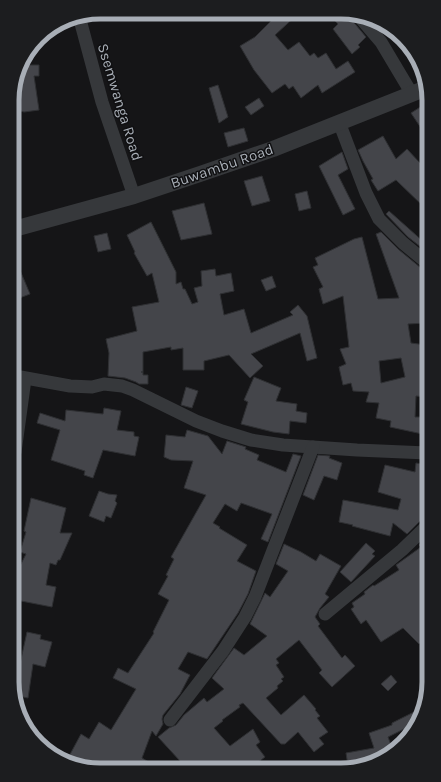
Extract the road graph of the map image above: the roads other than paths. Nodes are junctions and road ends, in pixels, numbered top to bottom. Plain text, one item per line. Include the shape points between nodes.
1 (81, 22) edge
2 (364, 22) edge
3 (418, 91) edge
4 (339, 122) junction
5 (134, 196) junction
6 (19, 229) edge
7 (422, 259) edge
8 (20, 377) edge
9 (19, 392) edge
10 (313, 447) junction
11 (422, 453) edge
12 (422, 531) edge
13 (325, 614) dead end
14 (170, 720) dead end

1 - 5 street, Ssemwanga Road via 106,115
2 - 3 street
3 - 4 street, Buwambu Road
4 - 5 street, Buwambu Road via 273,149
4 - 7 street via 366,193 379,219
5 - 6 street, Buwambu Road
8 - 9 street
8 - 10 street via 70,386 122,386 196,421 237,436 283,445
10 - 11 street
10 - 14 street via 246,617
12 - 13 street

